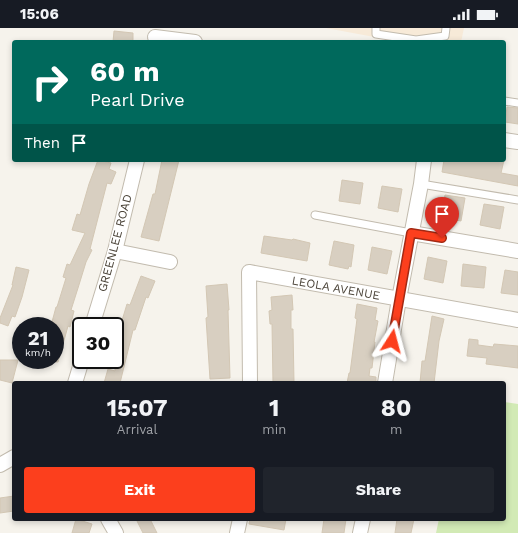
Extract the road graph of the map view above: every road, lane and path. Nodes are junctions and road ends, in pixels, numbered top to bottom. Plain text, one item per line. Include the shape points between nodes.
1 (376, 28) edge
2 (446, 28) edge
3 (155, 36) edge
4 (182, 40) edge
5 (506, 101) edge
6 (518, 103) edge
7 (506, 140) edge
8 (518, 142) edge
9 (137, 162) edge
10 (424, 162) edge
11 (421, 184) junction
12 (518, 200) edge
13 (315, 215) dead end
14 (411, 233) junction
15 (115, 251) junction
16 (518, 251) edge
17 (170, 262) dead end
18 (398, 299) junction
19 (95, 317) edge
20 (518, 320) edge
21 (79, 369) edge
22 (76, 381) edge
23 (250, 381) edge
24 (385, 381) edge
25 (12, 458) edge
26 (0, 465) edge
27 (109, 521) edge
28 (240, 521) edge
29 (363, 521) edge
30 (116, 533) edge
31 (237, 533) edge
32 (360, 533) edge

1 - 2 lane via 376,34 416,40 445,36
3 - 4 street
5 - 6 lane
7 - 8 street
9 - 15 street, GREENLEE ROAD
10 - 11 street
11 - 12 lane
11 - 14 street
13 - 14 lane
14 - 16 street
14 - 18 street
15 - 17 street
15 - 19 street, GREENLEE ROAD
18 - 20 street, LEOLA AVENUE
18 - 23 street, LEOLA AVENUE via 249,272
18 - 24 street
21 - 22 street
25 - 26 street
27 - 30 street
28 - 31 street
29 - 32 street

